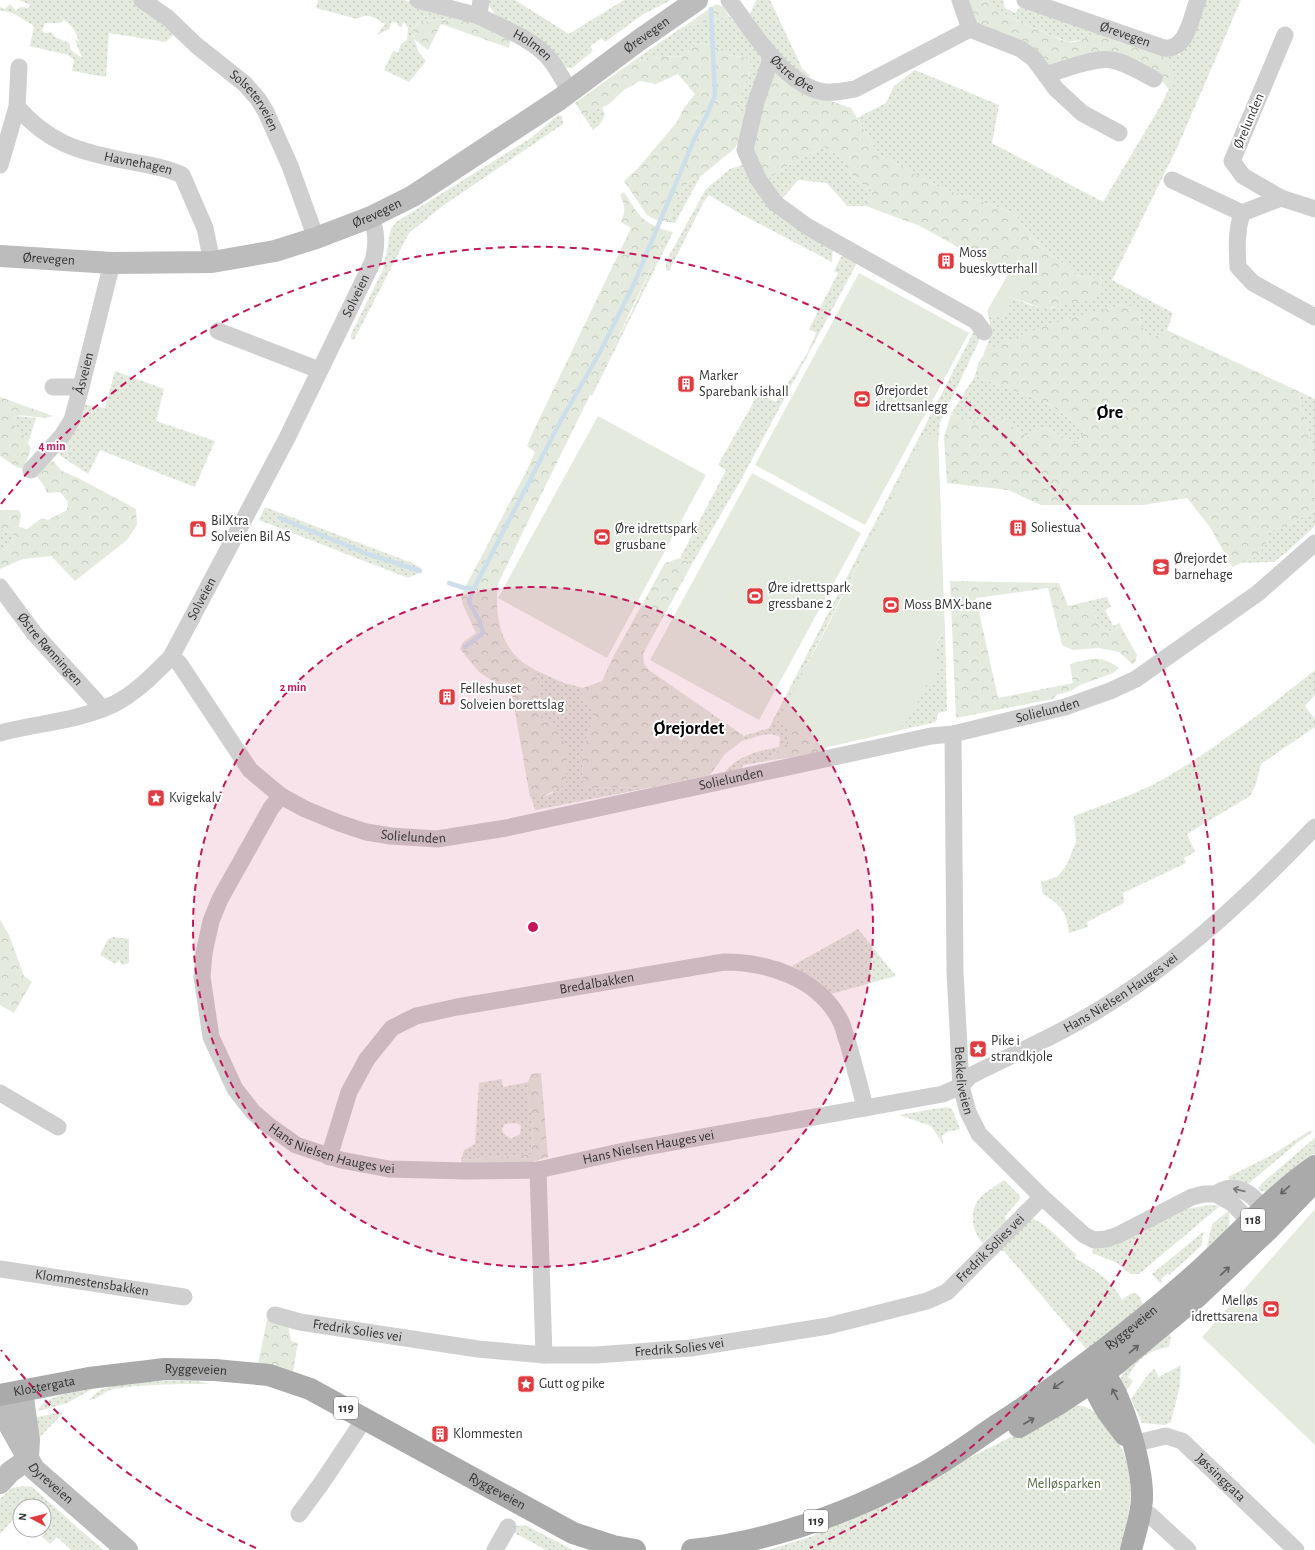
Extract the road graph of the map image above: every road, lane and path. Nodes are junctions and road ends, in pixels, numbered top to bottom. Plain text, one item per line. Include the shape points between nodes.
1 (142, 0) edge
2 (418, 0) edge
3 (697, 0) edge
4 (729, 0) edge
5 (960, 0) edge
6 (1025, 0) edge
7 (1198, 0) edge
8 (480, 8) edge
9 (970, 29) junction
10 (1285, 35) dead end
11 (772, 56) junction
12 (19, 67) dead end
13 (1046, 75) junction
14 (1154, 79) dead end
15 (570, 91) junction
16 (16, 107) junction
17 (1119, 133) dead end
18 (0, 166) edge
19 (1172, 180) dead end
20 (1281, 198) junction
21 (1315, 210) edge
22 (1242, 213) junction
23 (371, 217) junction
24 (316, 238) junction
25 (0, 256) edge
26 (112, 262) junction
27 (212, 262) junction
28 (1315, 317) edge
29 (218, 331) dead end
30 (984, 332) dead end
31 (320, 370) junction
32 (53, 387) dead end
33 (81, 388) junction
34 (31, 470) dead end
35 (1315, 543) edge
36 (0, 587) edge
37 (171, 657) junction
38 (103, 708) junction
39 (0, 733) edge
40 (953, 734) junction
41 (281, 796) junction
42 (1315, 827) edge
43 (961, 1086) junction
44 (0, 1093) edge
45 (865, 1108) junction
46 (58, 1127) dead end
47 (329, 1157) junction
48 (1315, 1166) edge
49 (538, 1170) junction
50 (1315, 1181) edge
51 (1042, 1198) junction
52 (1261, 1220) junction
53 (0, 1269) edge
54 (184, 1297) dead end
55 (275, 1315) dead end
56 (544, 1356) junction
57 (1095, 1373) junction
58 (89, 1378) joint
59 (22, 1391) junction
60 (0, 1396) edge
61 (365, 1418) junction
62 (1132, 1444) junction
63 (28, 1460) junction
64 (0, 1483) edge
65 (1141, 1512) junction
66 (299, 1514) dead end
67 (508, 1527) dead end
68 (127, 1550) edge
69 (495, 1550) edge
70 (635, 1550) edge
71 (692, 1550) edge
72 (1131, 1550) edge
73 (1188, 1550) edge
74 (1296, 1550) edge

1 - 24 street, Solseterveien via 174,23 245,84 258,99 290,166
2 - 8 street, Holmen
3 - 15 street, Ørevegen
4 - 11 street, Østre Øre
5 - 9 street
6 - 7 street, Ørevegen via 1171,49 1179,45
8 - 15 street, Holmen via 545,54 553,62
9 - 11 street, Østre Øre via 855,89 838,92 808,87 789,74
9 - 13 street via 1021,49 1034,59
10 - 20 street, Ørelunden via 1232,162 1243,176
11 - 30 street via 756,102 745,150 758,178 775,203 808,227 976,321
12 - 16 street
13 - 14 street via 1109,59 1121,62
13 - 17 street via 1056,89 1082,113
15 - 23 street, Ørevegen via 414,196
16 - 18 street
16 - 27 street, Havnehagen via 40,131 73,148 169,169 182,175 205,228
19 - 22 street
20 - 21 street, Ørelunden
20 - 22 street
22 - 28 street via 1236,243 1238,267 1253,283
23 - 24 street, Ørevegen
23 - 31 street, Solveien via 376,232 374,261
24 - 27 street, Ørevegen via 275,251
25 - 26 street, Ørevegen
26 - 27 street, Ørevegen
26 - 33 street, Åsveien
29 - 31 street
31 - 37 street, Solveien
32 - 33 street
33 - 34 street, Åsveien via 72,420 62,436
35 - 40 street, Solielunden via 1258,592 1136,679 1065,707
36 - 38 street, Østre Rønningen via 34,633
37 - 38 street, Solveien via 131,694
37 - 41 street, Solielunden via 179,663 244,763
38 - 39 street, Solveien via 56,722
40 - 41 street, Solielunden via 931,736 506,828 437,839 366,832 339,823
40 - 43 street, Bekkeliveien via 955,972
41 - 47 street, Hans Nielsen Hauges vei via 220,899 209,928 202,977 211,1038 235,1089 253,1112 268,1125 296,1145
42 - 43 street, Hans Nielsen Hauges vei via 1236,906 1169,962 1076,1023 970,1076
43 - 45 street, Hans Nielsen Hauges vei via 943,1094
43 - 51 street, Bekkeliveien via 968,1112 979,1134
44 - 46 street
45 - 47 street, Bredalbakken via 841,1021 826,1002 805,983 785,972 764,965 724,962 416,1016 392,1028 367,1059 349,1092
45 - 49 street, Hans Nielsen Hauges vei via 624,1151
47 - 49 street, Hans Nielsen Hauges vei via 389,1168
48 -> 52 main road, Ryggeveien / 118 via 1300,1176
49 - 56 street
50 - 52 main road, Ryggeveien / 118
51 - 52 street, Bekkeliveien via 1084,1236 1094,1240 1118,1236 1192,1197 1216,1194 1222,1189 1230,1188 1246,1192
51 - 56 street, Fredrik Solies vei via 947,1292 927,1301 828,1326 756,1339 644,1352
52 - 57 main road, Ryggeveien / 118 via 1193,1276
53 - 54 street, Klommestensbakken
55 - 56 street, Fredrik Solies vei via 338,1328
57 - 62 main road via 1104,1409
57 - 71 main road, Ryggeveien / 119 via 1014,1430 864,1502 809,1524
58 - 59 main road, Klostergata / 119
58 - 61 main road, Ryggeveien / 119 via 165,1369 269,1375 310,1389
59 - 60 main road, Klostergata / 119
59 - 63 street via 29,1440
60 - 63 street, Dyreveien via 7,1421
61 - 66 street
61 - 70 main road, Ryggeveien / 119 via 573,1533 601,1543
62 - 65 main road via 1141,1480
62 - 74 street, Jøssinggata via 1166,1436 1182,1441
63 - 64 street via 10,1472
63 - 68 street, Dyreveien via 34,1469
65 - 72 main road
65 - 73 street via 1150,1515
67 - 69 street

